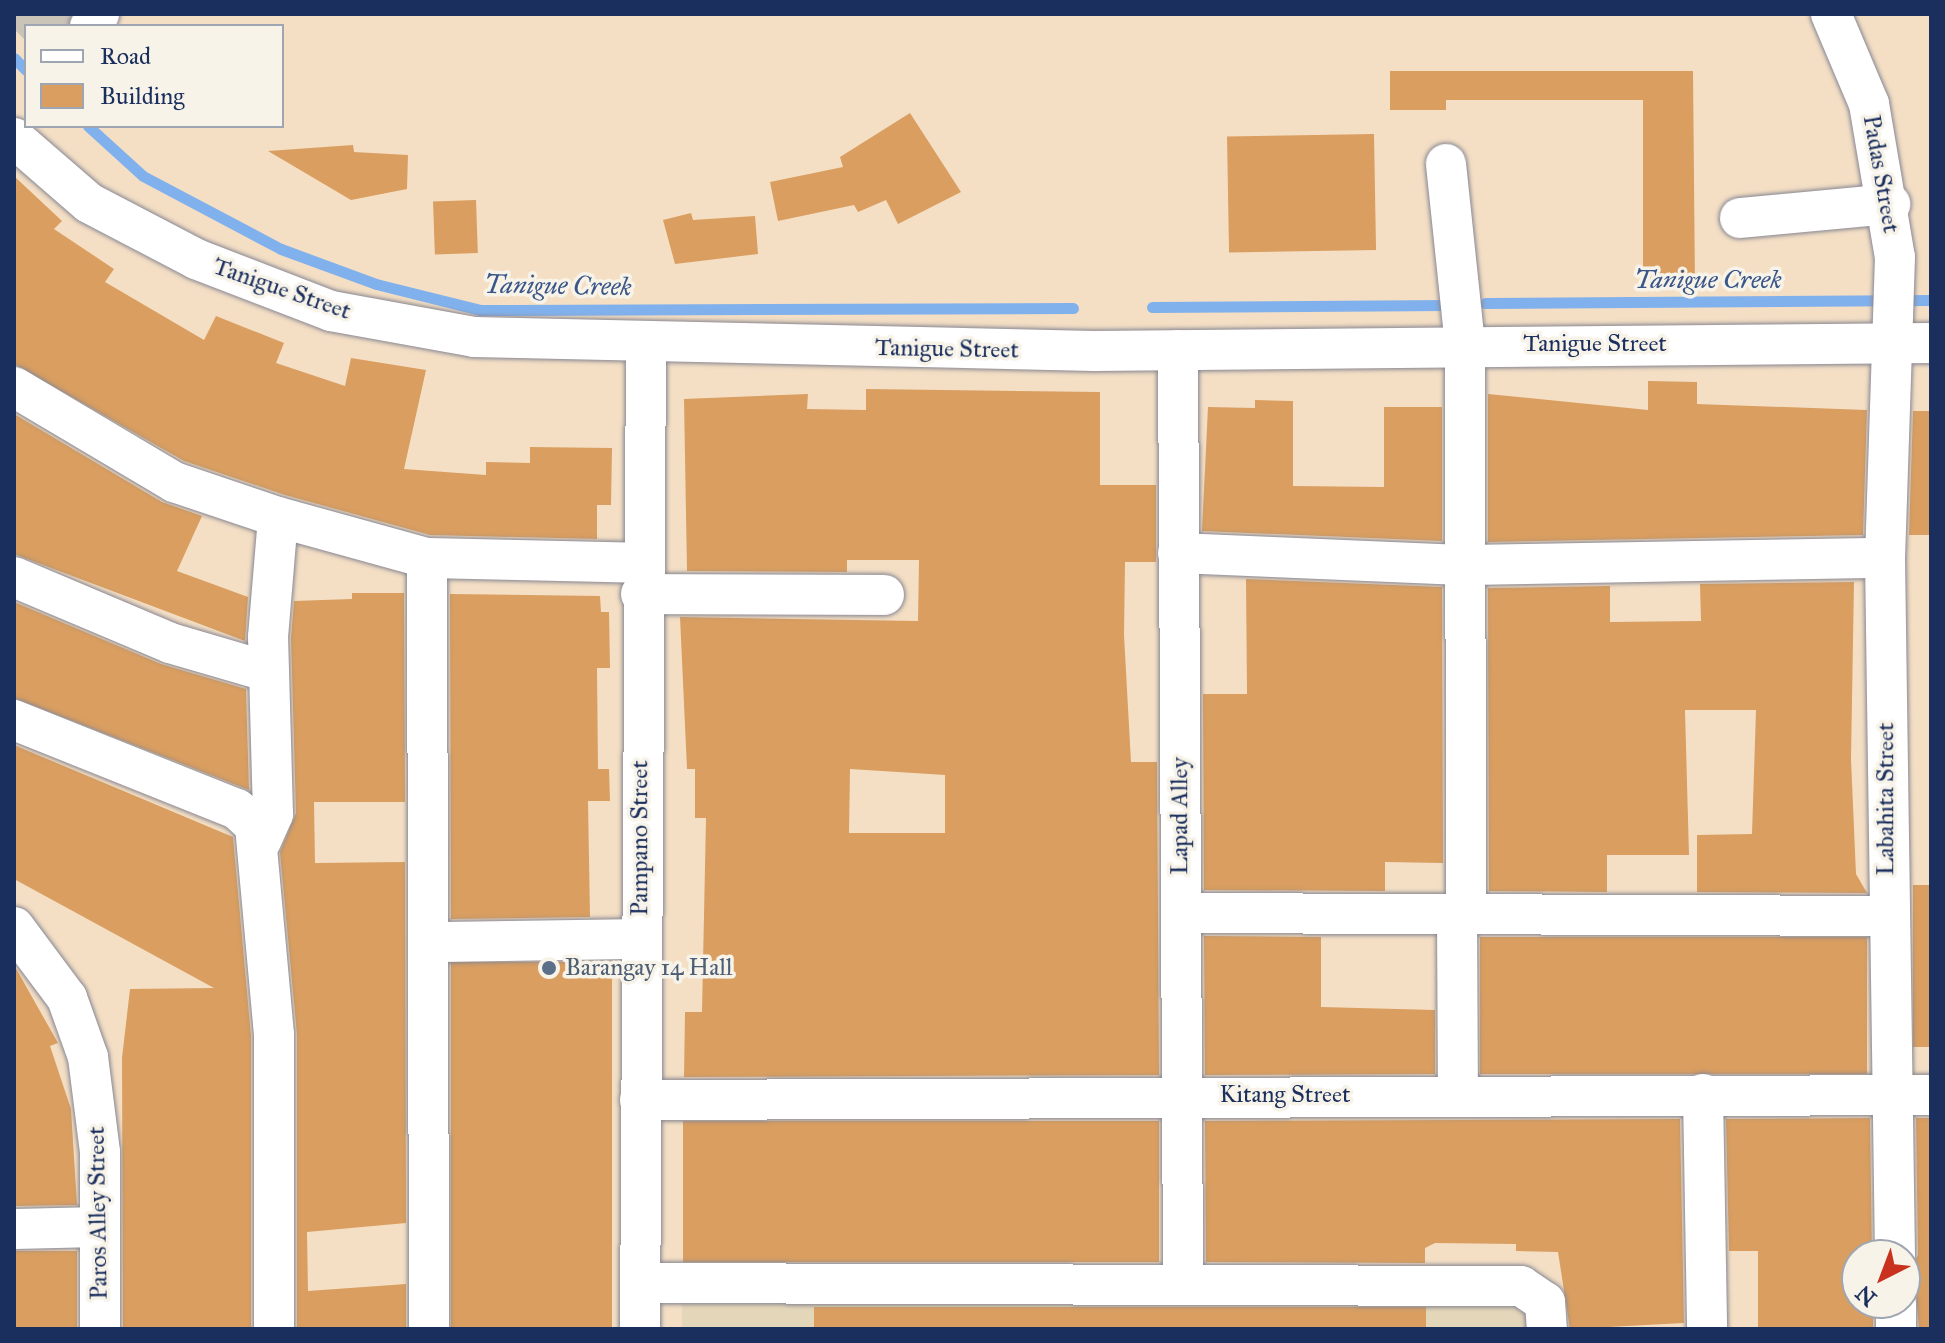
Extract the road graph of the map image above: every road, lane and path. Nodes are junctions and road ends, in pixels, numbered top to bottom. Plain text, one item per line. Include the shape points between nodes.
1 (1831, 14) edge
2 (14, 138) edge
3 (1446, 164) dead end
4 (1890, 204) junction
5 (1740, 218) dead end
6 (1892, 329) junction
7 (1931, 343) edge
8 (1465, 344) junction
9 (646, 346) junction
10 (1178, 350) junction
11 (14, 387) edge
12 (278, 517) junction
13 (1178, 553) junction
14 (427, 558) junction
15 (1885, 558) junction
16 (1468, 565) junction
17 (14, 577) edge
18 (640, 579) junction
19 (884, 595) dead end
20 (269, 672) junction
21 (14, 720) edge
22 (261, 841) junction
23 (1181, 913) junction
24 (1462, 914) junction
25 (1887, 916) junction
26 (14, 927) edge
27 (640, 939) junction
28 (445, 942) dead end
29 (1703, 1094) junction
30 (1458, 1095) junction
31 (1892, 1095) junction
32 (1931, 1095) edge
33 (1185, 1096) junction
34 (640, 1100) junction
35 (99, 1227) junction
36 (14, 1229) edge
37 (1895, 1239) edge
38 (1183, 1282) junction
39 (640, 1283) junction
40 (100, 1329) edge
41 (274, 1329) edge
42 (429, 1329) edge
43 (640, 1329) edge
44 (1547, 1329) edge
45 (1707, 1329) edge

1 - 4 street, Padas Street via 1869,104
2 - 9 street, Tanigue Street via 89,203 196,259 331,311 474,337
3 - 8 street
4 - 5 street
4 - 6 street, Padas Street via 1895,257
6 - 7 street, Tanigue Street
6 - 8 street, Tanigue Street
6 - 15 street, Labahita Street
8 - 10 street, Tanigue Street
8 - 16 street
9 - 10 street, Tanigue Street
9 - 18 street, Pampano Street
10 - 13 street, Lapad Alley
11 - 12 street via 174,482
12 - 14 street
12 - 20 street
13 - 16 street
13 - 23 street, Lapad Alley
14 - 18 street
14 - 42 street
15 - 16 street
15 - 25 street, Labahita Street
16 - 24 street
17 - 20 street via 170,643
18 - 19 street
18 - 27 street, Pampano Street
20 - 22 street via 273,814
21 - 22 street via 237,809
22 - 41 street via 274,1035
23 - 24 street
23 - 33 street, Lapad Alley
24 - 25 street
24 - 30 street
25 - 31 street, Labahita Street
26 - 35 street, Paros Alley Street via 67,998 88,1057 100,1152
27 - 28 street
27 - 34 street, Pampano Street
29 - 30 street, Kitang Street
29 - 31 street, Kitang Street
29 - 45 street
30 - 33 street, Kitang Street
31 - 32 street, Kitang Street
31 - 37 street, Labahita Street
33 - 34 street, Kitang Street
33 - 38 street, Lapad Alley
34 - 39 street, Pampano Street
35 - 36 street
35 - 40 street, Paros Alley Street
38 - 39 street
38 - 44 street via 1521,1286 1545,1302
39 - 43 street, Pampano Street

